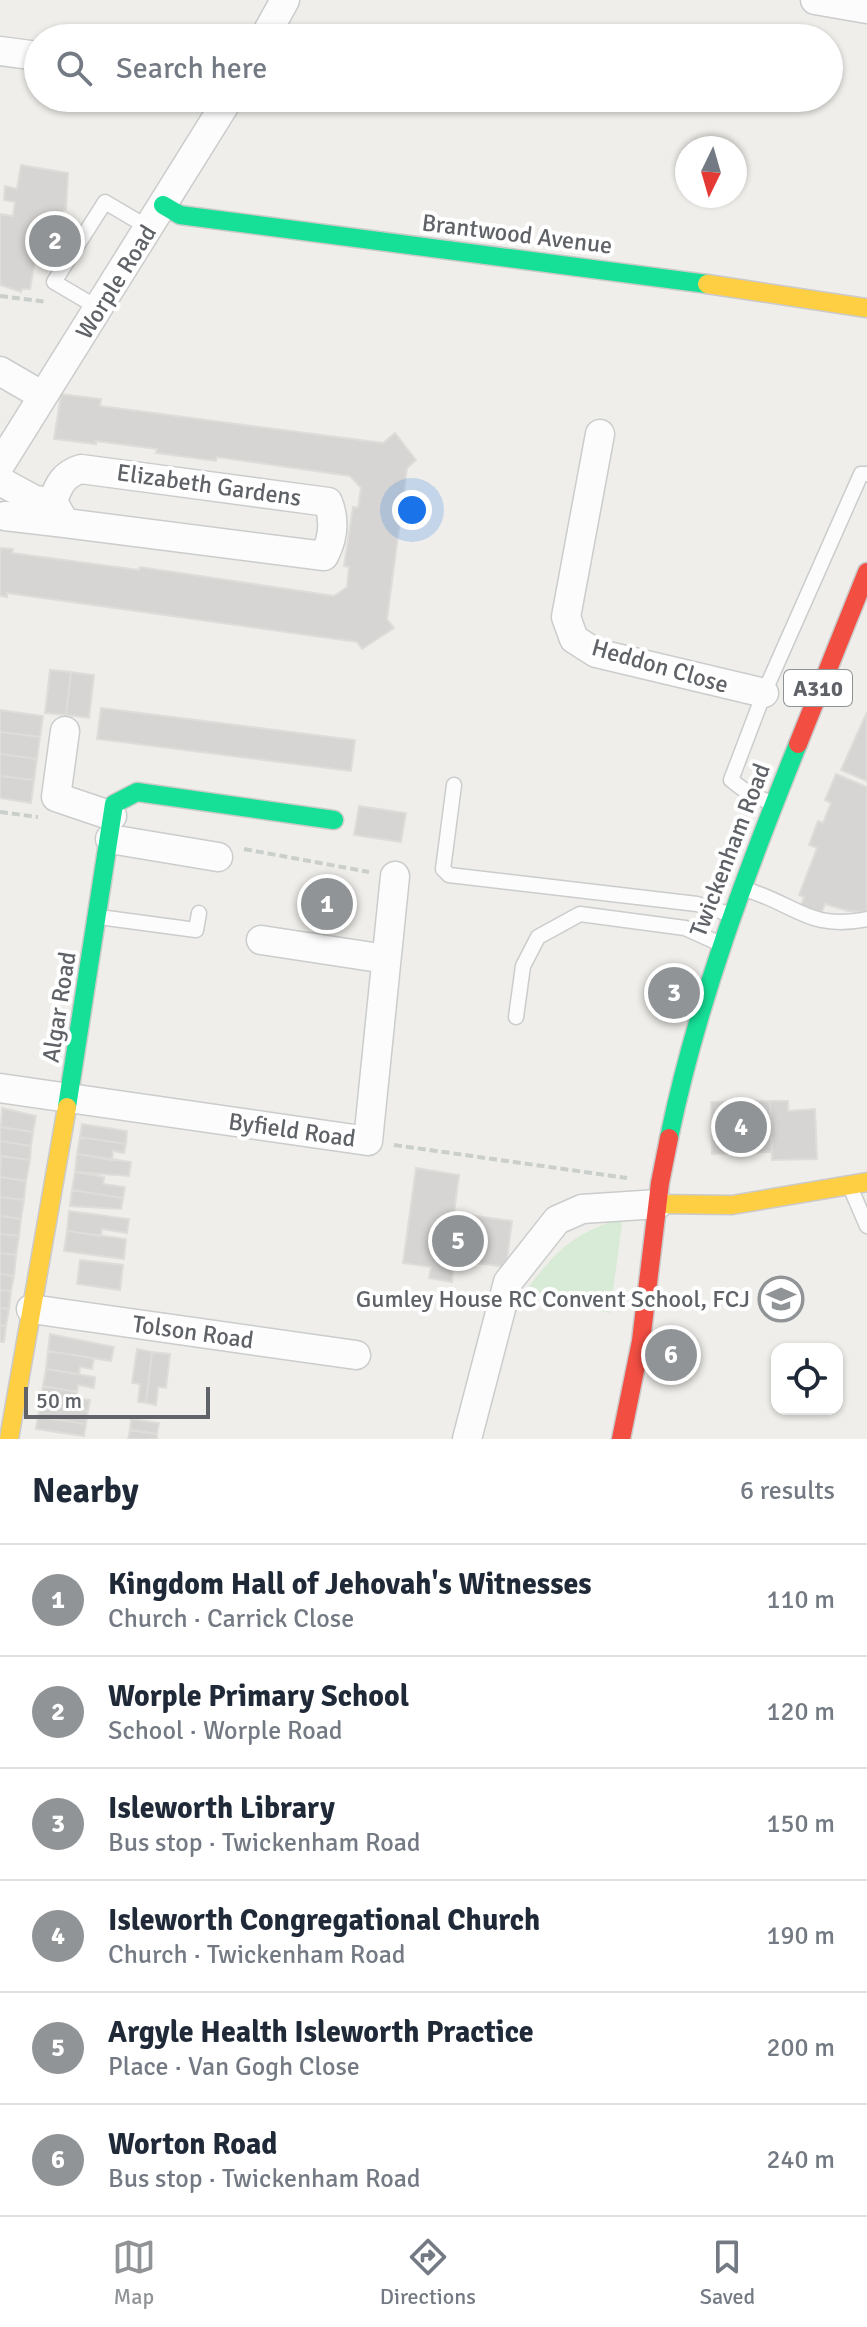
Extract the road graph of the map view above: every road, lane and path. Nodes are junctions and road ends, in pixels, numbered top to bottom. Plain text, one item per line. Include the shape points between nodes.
1 (285, 0) edge
2 (815, 0) edge
3 (867, 9) edge
4 (272, 24) edge
5 (0, 51) edge
6 (24, 54) edge
7 (220, 112) edge
8 (156, 217) junction
9 (0, 296) edge
10 (54, 303) dead end
11 (867, 308) edge
12 (100, 309) junction
13 (0, 371) edge
14 (43, 396) junction
15 (600, 434) dead end
16 (0, 465) edge
17 (867, 474) edge
18 (10, 485) edge
19 (58, 504) junction
20 (5, 516) dead end
21 (867, 572) edge
22 (764, 693) junction
23 (65, 731) dead end
24 (454, 785) dead end
25 (773, 804) junction
26 (334, 820) dead end
27 (111, 827) junction
28 (218, 857) dead end
29 (395, 876) dead end
30 (740, 887) junction
31 (199, 913) dead end
32 (730, 914) junction
33 (97, 917) junction
34 (867, 919) edge
35 (261, 940) dead end
36 (720, 944) junction
37 (386, 959) junction
38 (516, 1017) dead end
39 (0, 1088) edge
40 (69, 1099) junction
41 (368, 1141) junction
42 (858, 1184) edge
43 (659, 1193) junction
44 (867, 1226) edge
45 (31, 1309) junction
46 (356, 1355) dead end
47 (9, 1439) edge
48 (467, 1439) edge
49 (621, 1439) edge

1 - 4 street
2 - 3 street
5 - 6 street
7 - 8 street, Worple Road
8 - 11 street, Brantwood Avenue via 180,215 636,273
8 - 12 street, Worple Road
8 - 12 lane via 105,202 54,282
9 - 10 path
12 - 14 street, Worple Road
13 - 14 street
14 - 16 street, Worple Road
15 - 22 street, Heddon Close via 566,617 574,639 596,653
17 - 22 lane via 861,474
18 - 19 street, Elizabeth Gardens via 35,500
19 - 19 street, Elizabeth Gardens via 69,473 107,470 328,502 333,515 324,556
19 - 20 street, Elizabeth Gardens
21 - 25 street, Twickenham Road / A310
22 - 25 lane via 731,780
23 - 27 street via 56,797
24 - 32 lane via 443,869 449,875 697,904
25 - 30 street, Twickenham Road / A310
26 - 27 street via 137,792 114,804
27 - 28 street
27 - 33 street, Algar Road
29 - 37 street, Byfield Road
30 - 32 street, Twickenham Road / A310
30 - 34 lane via 779,899 817,922
31 - 33 lane via 196,930
32 - 36 street, Twickenham Road / A310
33 - 40 street, Algar Road
35 - 37 street
36 - 38 lane via 685,928 580,914 538,937 523,966
36 - 43 street, Twickenham Road / A310 via 685,1060
37 - 41 street, Byfield Road
39 - 40 street, Byfield Road
40 - 41 street, Byfield Road
40 - 45 street, Algar Road
41 - 43 path
42 - 43 street via 732,1205
42 - 44 lane
43 - 48 street via 582,1209 557,1220 508,1282
43 - 49 street, Twickenham Road / A310 via 641,1341
45 - 46 street, Tolson Road
45 - 47 street, Algar Road

